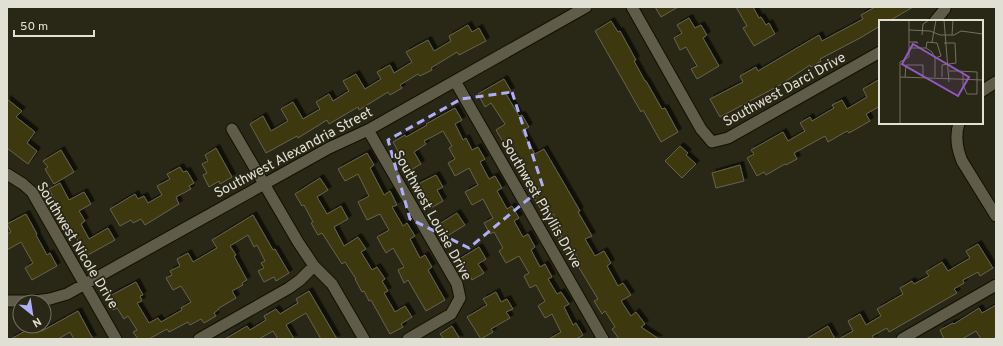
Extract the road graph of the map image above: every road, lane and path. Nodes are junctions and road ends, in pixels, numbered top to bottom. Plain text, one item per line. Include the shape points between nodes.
1 (586, 7) edge
2 (632, 7) edge
3 (945, 7) edge
4 (936, 20) edge
5 (879, 53) edge
6 (454, 81) junction
7 (996, 82) edge
8 (983, 90) edge
9 (959, 124) edge
10 (232, 129) dead end
11 (368, 130) junction
12 (7, 174) edge
13 (264, 183) junction
14 (996, 216) edge
15 (314, 266) junction
16 (85, 284) junction
17 (996, 285) edge
18 (7, 301) edge
19 (601, 338) edge
20 (116, 339) edge
21 (199, 339) edge
22 (364, 339) edge
23 (408, 339) edge
24 (902, 339) edge

1 - 6 street, Southwest Alexandria Street
2 - 5 street, Southwest Darci Drive via 701,129 712,142 728,138
3 - 4 street
6 - 11 street, Southwest Alexandria Street
6 - 19 street, Southwest Phyllis Drive
7 - 8 street
9 - 14 street via 956,141 960,156
10 - 13 street
11 - 13 street, Southwest Alexandria Street
11 - 23 street, Southwest Louise Drive via 457,284 460,298 451,314
12 - 16 street, Southwest Nicole Drive via 32,192
13 - 15 street
13 - 16 street, Southwest Alexandria Street
15 - 21 street via 289,288
15 - 22 street via 332,284
16 - 18 street, Southwest Alexandria Street via 67,294 50,299
16 - 20 street, Southwest Nicole Drive
17 - 24 street

